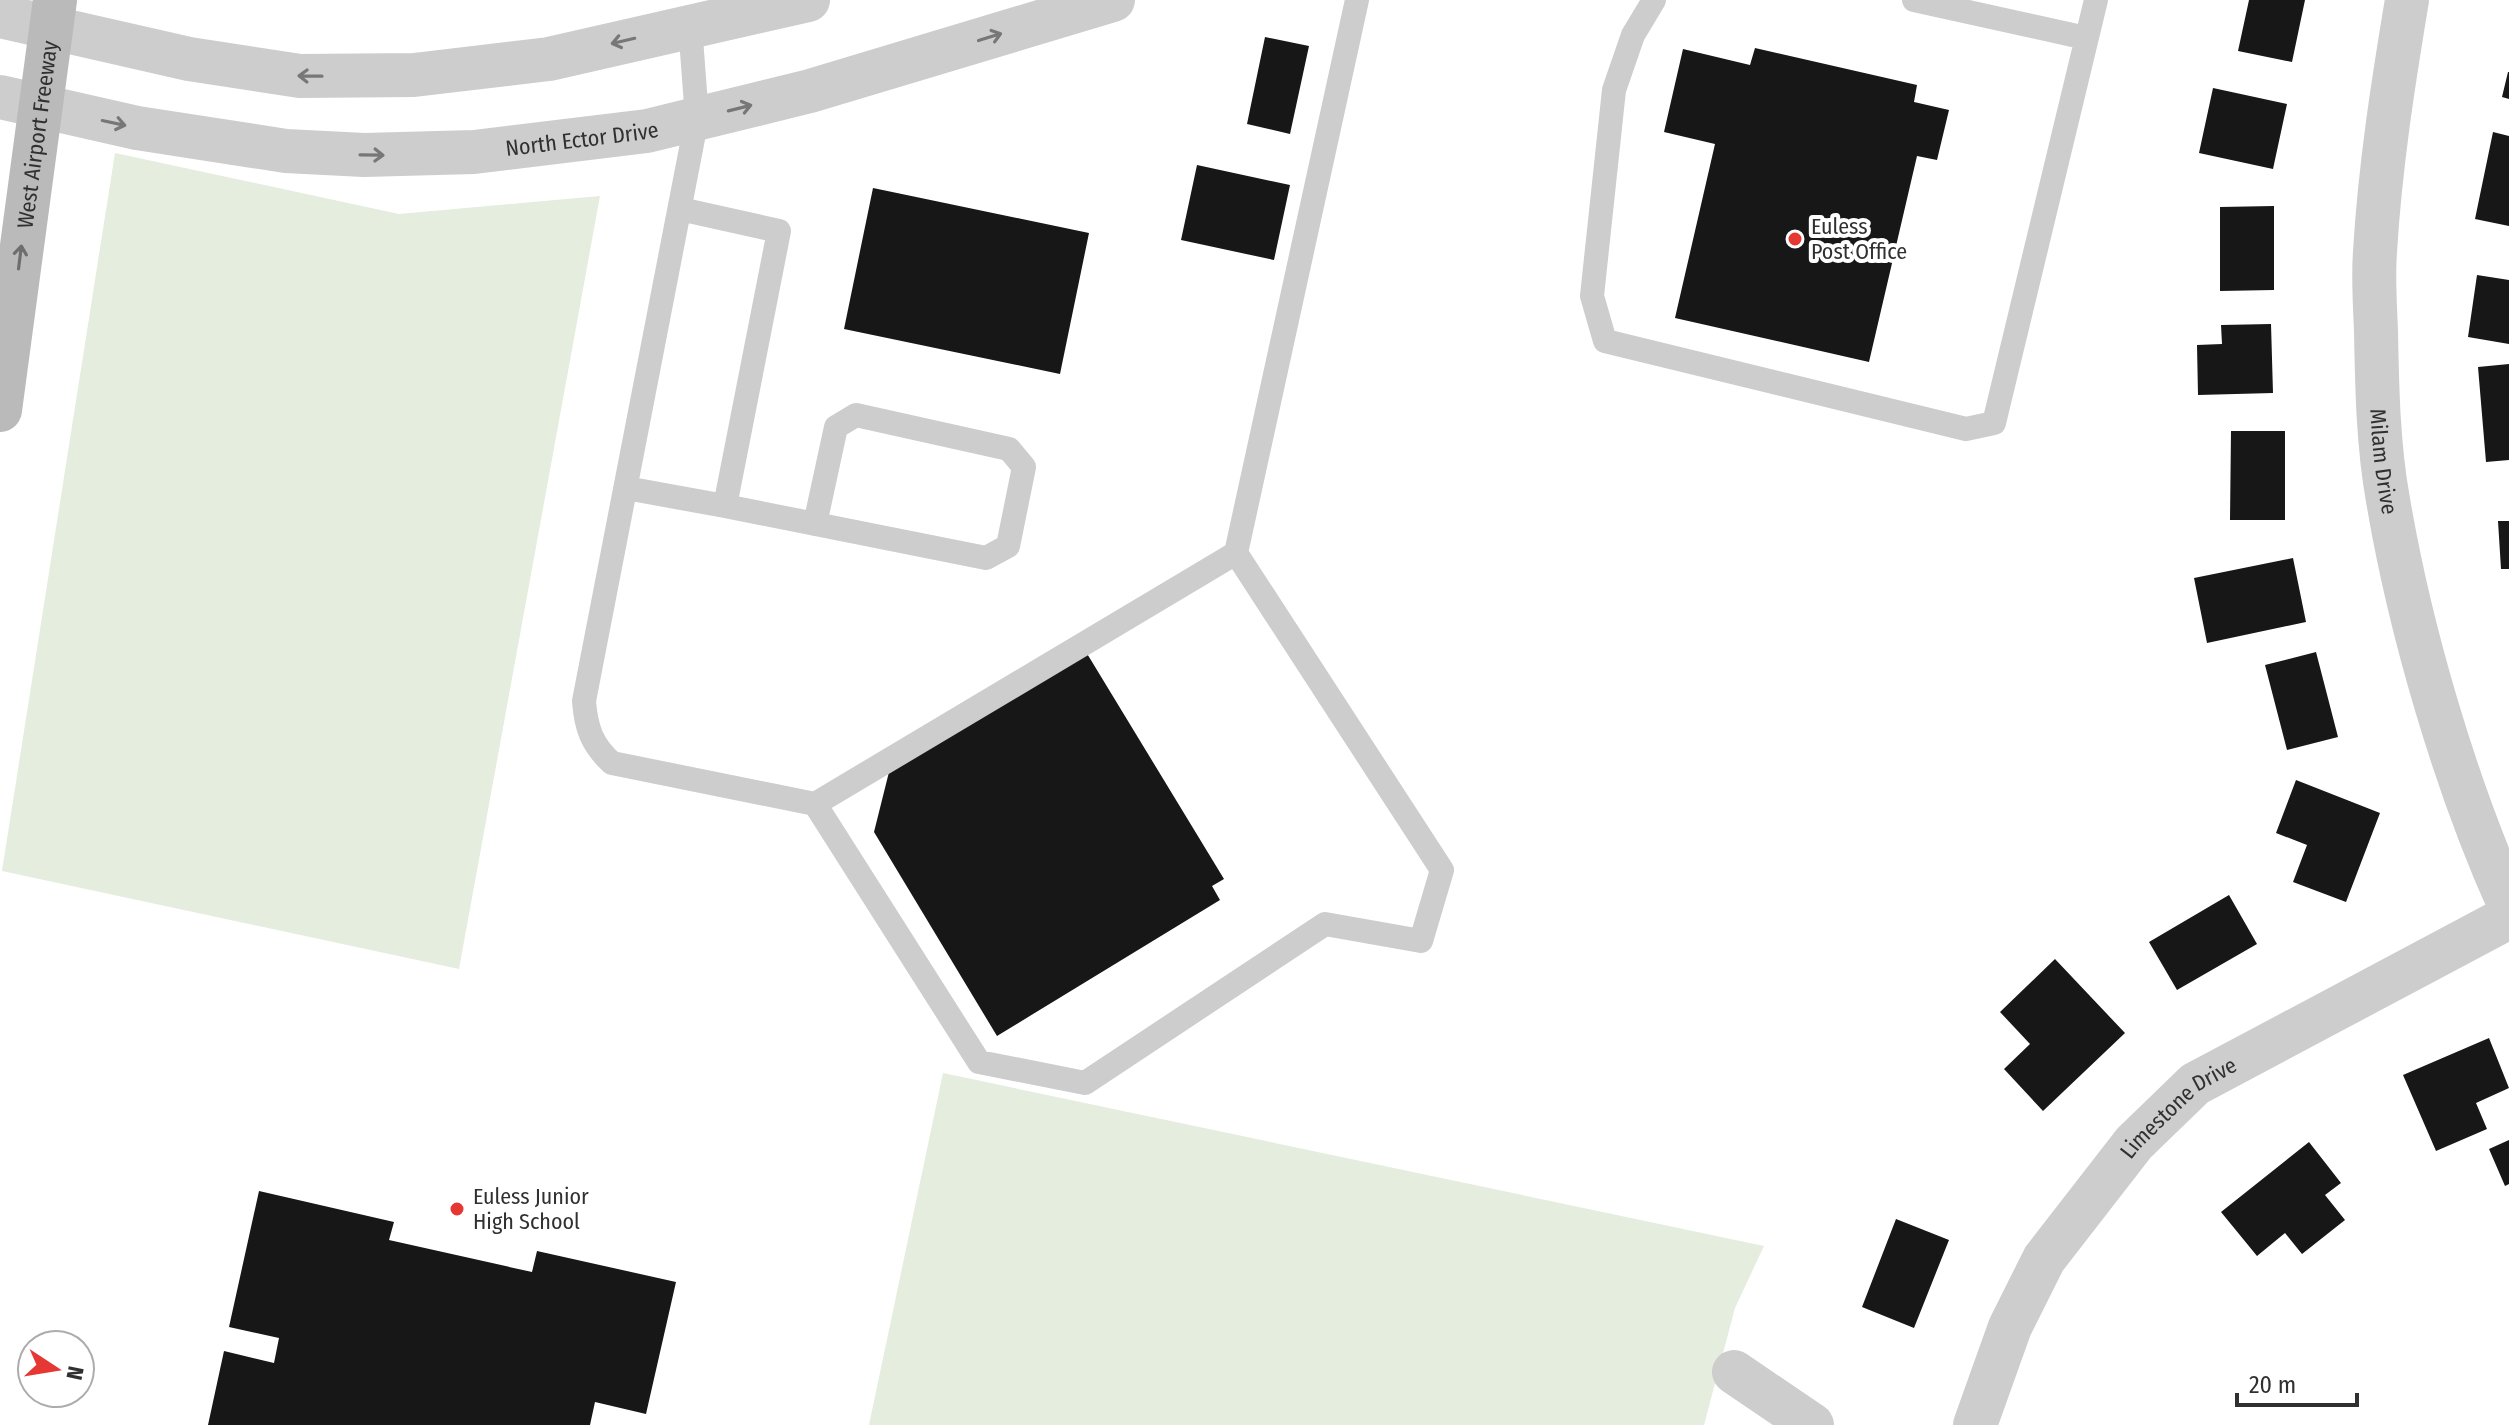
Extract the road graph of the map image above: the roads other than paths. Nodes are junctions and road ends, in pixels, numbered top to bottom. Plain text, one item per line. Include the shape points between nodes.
1 (808, 0) edge
2 (1113, 0) edge
3 (1357, 0) edge
4 (1654, 0) edge
5 (1914, 0) edge
6 (2096, 0) edge
7 (2407, 0) edge
8 (1061, 8) edge
9 (52, 14) edge
10 (0, 16) edge
11 (690, 25) junction
12 (2086, 38) junction
13 (19, 101) edge
14 (697, 118) junction
15 (680, 209) junction
16 (0, 410) edge
17 (626, 488) junction
18 (725, 506) junction
19 (815, 524) junction
20 (1236, 553) junction
21 (815, 804) junction
22 (2509, 904) edge
23 (2509, 917) edge
24 (1734, 1372) dead end
25 (1812, 1425) edge
26 (1975, 1425) edge

1 - 11 street
2 - 8 street, North Ector Drive
3 - 20 lane
4 - 12 lane via 1633,35 1614,90 1592,296 1605,341 1966,429 1994,423
5 - 12 lane
6 - 12 lane
7 - 22 street, Milam Drive via 2388,115 2374,255 2387,498 2441,713 2480,840
14 -> 8 street, North Ector Drive via 810,91
9 - 10 street
11 -> 9 street via 549,59 414,75 314,76 189,59
9 - 13 main road, West Airport Freeway
11 - 14 lane
13 -> 14 street, North Ector Drive via 137,128 271,148 364,155 474,152 647,131
16 -> 13 main road, West Airport Freeway
14 - 15 lane
15 - 17 lane
15 - 18 lane via 779,231
17 - 18 lane
17 - 21 lane via 584,701 586,725 597,749 612,763
18 - 19 lane
19 - 19 lane via 986,558 1008,546 1024,467 1009,449 856,415 836,427
20 - 21 lane
20 - 21 lane via 1442,870 1421,941 1325,924 1085,1083 979,1062
23 - 26 street, Limestone Drive via 2195,1084 2134,1143 2044,1259 2010,1327
24 - 25 street

